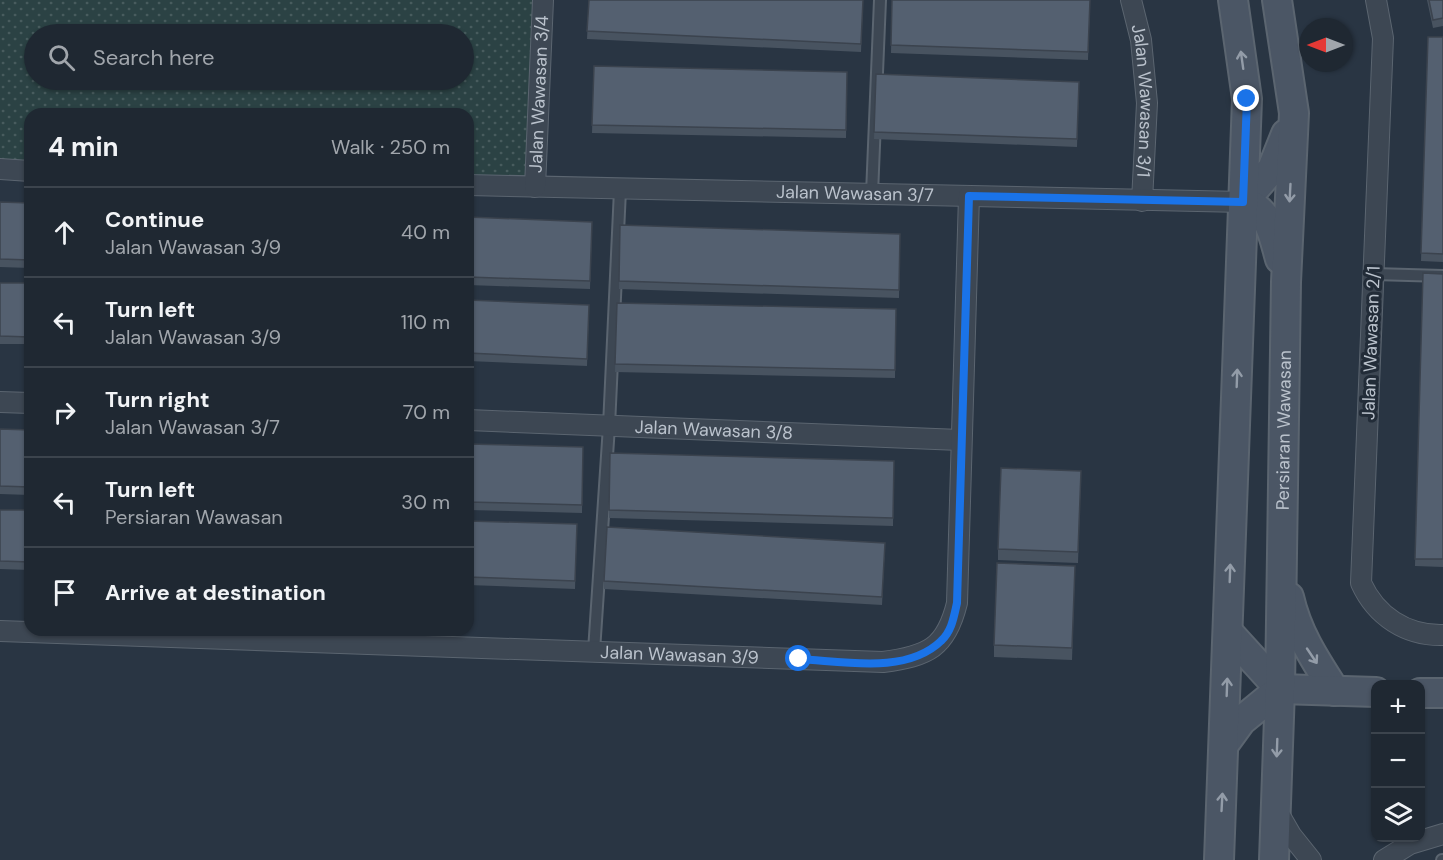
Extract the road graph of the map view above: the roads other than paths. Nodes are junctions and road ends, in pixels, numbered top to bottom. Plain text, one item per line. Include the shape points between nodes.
1 (543, 0) edge
2 (879, 0) edge
3 (1131, 0) edge
4 (1233, 0) edge
5 (1277, 0) edge
6 (1376, 0) edge
7 (1294, 113) junction
8 (0, 169) edge
9 (24, 171) edge
10 (474, 186) edge
11 (535, 187) junction
12 (620, 190) junction
13 (872, 194) junction
14 (969, 196) junction
15 (1142, 201) junction
16 (1243, 202) junction
17 (1374, 274) junction
18 (1443, 276) edge
19 (1286, 282) junction
20 (0, 402) edge
21 (24, 403) edge
22 (474, 420) edge
23 (609, 426) junction
24 (960, 440) junction
25 (1282, 561) junction
26 (0, 631) edge
27 (24, 631) edge
28 (1228, 632) junction
29 (1443, 635) edge
30 (272, 636) edge
31 (594, 651) junction
32 (1280, 689) junction
33 (1335, 691) junction
34 (1371, 692) edge
35 (1425, 693) edge
36 (1443, 693) edge
37 (1225, 743) junction
38 (1275, 807) junction
39 (1443, 834) edge
40 (1219, 860) edge
41 (1274, 860) edge
42 (1311, 860) edge
43 (1384, 860) edge

1 - 11 street, Jalan Wawasan 3/4
2 - 13 lane
3 - 15 street, Jalan Wawasan 3/1 via 1141,40 1147,103
16 -> 4 main road via 1247,99
5 - 7 main road, Persiaran Wawasan
6 - 17 street, Jalan Wawasan 2/1 via 1383,38
7 - 16 main road via 1272,169
7 -> 19 main road, Persiaran Wawasan
8 - 9 street
10 - 11 street, Jalan Wawasan 3/7
11 - 12 street, Jalan Wawasan 3/7
12 - 13 street, Jalan Wawasan 3/7
12 - 23 lane
13 - 14 street, Jalan Wawasan 3/7
14 - 15 street, Jalan Wawasan 3/7
14 - 24 street, Jalan Wawasan 3/9
15 - 16 street, Jalan Wawasan 3/7
16 - 19 main road via 1255,205 1268,220
28 -> 16 main road
17 - 18 lane
17 - 29 street, Jalan Wawasan 2/1 via 1361,583 1382,614 1411,631
19 - 25 main road, Persiaran Wawasan
20 - 21 street
22 - 23 street, Jalan Wawasan 3/8
23 - 24 street, Jalan Wawasan 3/8
23 - 31 lane
24 - 31 street, Jalan Wawasan 3/9 via 957,603 951,627 926,652 883,662
25 - 32 main road, Persiaran Wawasan
25 -> 33 main road via 1301,635
26 - 27 street, Jalan Wawasan 3/9
28 - 32 main road
37 -> 28 main road
30 - 31 street, Jalan Wawasan 3/9
32 - 33 main road
32 - 37 main road via 1241,721
32 -> 38 main road, Persiaran Wawasan
33 - 34 main road
35 - 36 main road
40 -> 37 main road
38 - 41 main road, Persiaran Wawasan
38 - 42 street
39 - 43 street via 1410,844

